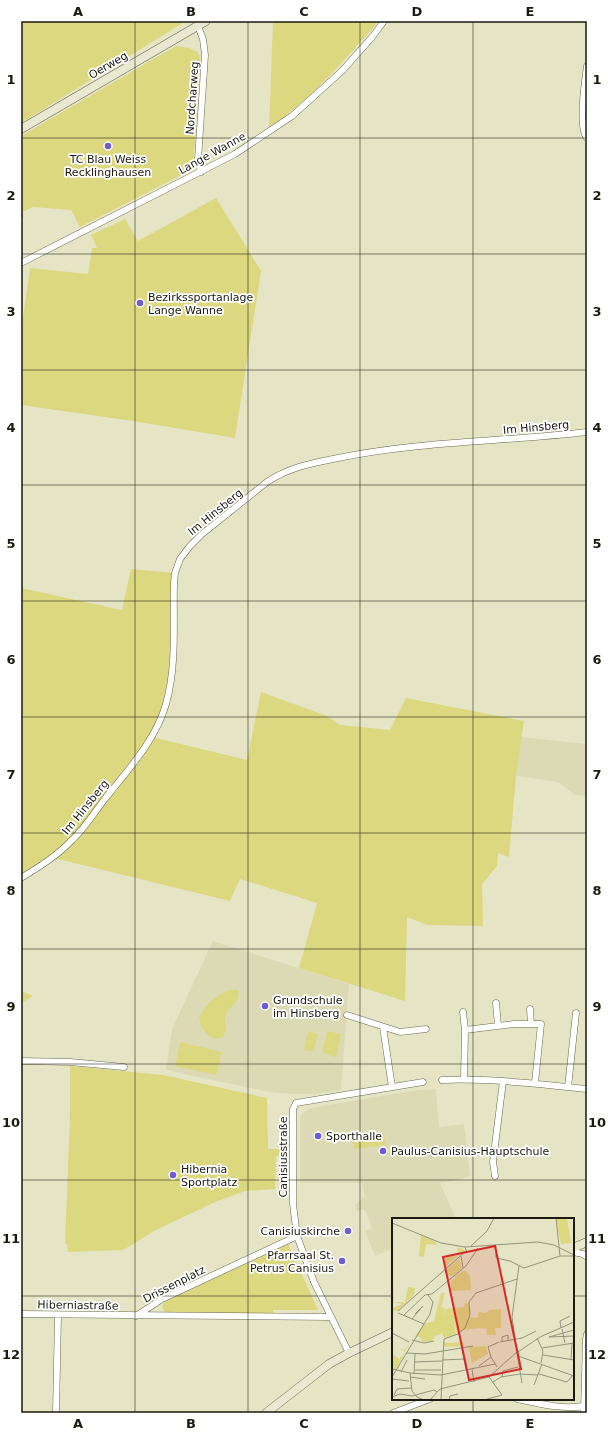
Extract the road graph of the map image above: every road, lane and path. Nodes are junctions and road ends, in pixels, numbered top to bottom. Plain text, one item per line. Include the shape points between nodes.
1 (206, 21) edge
2 (384, 21) edge
3 (198, 26) junction
4 (587, 66) edge
5 (21, 129) edge
6 (587, 138) edge
7 (201, 172) junction
8 (21, 263) edge
9 (587, 432) edge
10 (21, 878) edge
11 (496, 1003) dead end
12 (530, 1009) dead end
13 (463, 1012) dead end
14 (576, 1013) dead end
15 (347, 1015) dead end
16 (531, 1024) junction
17 (498, 1026) junction
18 (383, 1027) junction
19 (426, 1029) dead end
20 (465, 1030) junction
21 (21, 1061) edge
22 (124, 1067) dead end
23 (442, 1080) dead end
24 (464, 1080) junction
25 (503, 1081) junction
26 (422, 1082) dead end
27 (534, 1083) junction
28 (392, 1087) junction
29 (568, 1087) junction
30 (587, 1089) edge
31 (495, 1176) dead end
32 (297, 1236) junction
33 (587, 1242) edge
34 (574, 1248) edge
35 (574, 1252) edge
36 (587, 1257) edge
37 (21, 1314) edge
38 (58, 1315) junction
39 (136, 1316) junction
40 (331, 1318) junction
41 (392, 1332) edge
42 (587, 1334) edge
43 (349, 1352) junction
44 (427, 1400) edge
45 (523, 1400) edge
46 (583, 1406) junction
47 (56, 1413) edge
48 (266, 1413) edge
49 (393, 1413) edge
50 (584, 1413) edge

1 - 3 main road, Oerweg
2 - 7 street, Lange Wanne via 342,71 292,116 235,154
3 - 5 main road, Oerweg
3 - 7 street, Nordcharweg via 205,56 198,159
4 - 6 street via 582,116 583,131
7 - 8 street, Lange Wanne
9 - 10 street, Im Hinsberg via 362,453 297,467 267,482 202,534 180,560 174,583 172,675 166,705 153,735 73,840 53,858
11 - 17 street
12 - 16 street
13 - 20 street
14 - 29 street
15 - 18 street
16 - 17 street
16 - 27 street via 541,1024
17 - 20 street
18 - 19 street via 400,1032
18 - 28 street
20 - 24 street
21 - 22 street
23 - 24 street
24 - 25 street
25 - 27 street
25 - 31 street via 493,1162
26 - 28 street, Canisiusstraße
27 - 29 street
28 - 32 street, Canisiusstraße via 296,1103 293,1109 293,1204
29 - 30 street
32 - 39 street, Drissenplatz via 162,1299
32 - 40 street
33 - 34 main road
35 - 36 street
37 - 38 street, Hiberniastraße
38 - 39 street, Hiberniastraße
38 - 47 street
39 - 40 street, Drissenplatz
40 - 43 street
41 - 43 main road
42 - 46 street
43 - 48 main road via 329,1364
44 - 49 street
45 - 46 street via 572,1408
46 - 50 street

